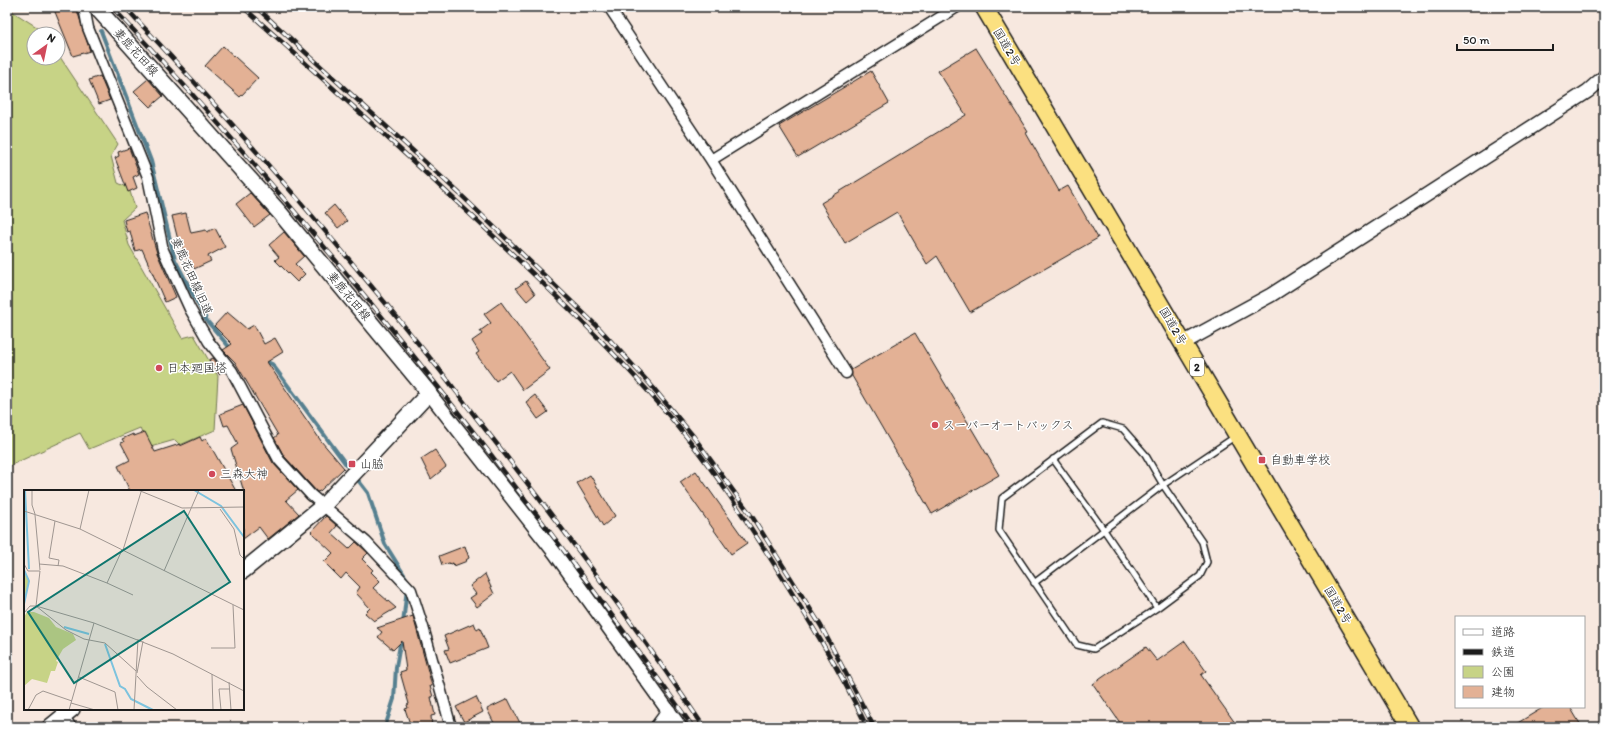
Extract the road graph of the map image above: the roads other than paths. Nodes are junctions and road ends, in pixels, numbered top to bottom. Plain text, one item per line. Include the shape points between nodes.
1 (84, 7) edge
2 (96, 7) edge
3 (610, 7) edge
4 (957, 7) edge
5 (984, 7) edge
6 (1604, 77) edge
7 (711, 160) junction
8 (1183, 343) junction
9 (846, 373) dead end
10 (429, 393) junction
11 (1237, 436) junction
12 (1053, 459) junction
13 (1163, 485) junction
14 (324, 505) junction
15 (1104, 530) junction
16 (244, 570) edge
17 (1034, 583) junction
18 (1157, 608) junction
19 (669, 710) junction
20 (69, 717) edge
21 (50, 727) edge
22 (451, 727) edge
23 (657, 727) edge
24 (680, 727) edge
25 (1410, 727) edge

1 - 14 street, 妻鹿花田線旧道 via 88,28 148,177 163,250 190,309 232,372 280,460 311,495
2 - 10 main road, 妻鹿花田線 via 280,213
3 - 7 street
4 - 7 street
5 - 8 highway, 国道2号 / 2
6 - 8 street via 1588,91 1271,295
7 - 9 street
8 - 11 highway, 国道2号 / 2
10 - 14 main road
10 - 19 street via 555,553
11 - 13 lane
11 - 25 highway, 国道2号 / 2
12 - 13 lane via 1102,423 1123,429 1145,454
12 - 15 lane
12 - 17 lane via 1002,498 999,530
13 - 15 lane
13 - 18 lane via 1202,542 1207,562 1200,576
14 - 16 main road
14 - 22 street, 妻鹿花田線旧道 via 366,542 411,590
15 - 17 lane
15 - 18 lane
17 - 18 lane via 1077,645 1094,648
19 - 23 street
19 - 24 street
20 - 21 main road

